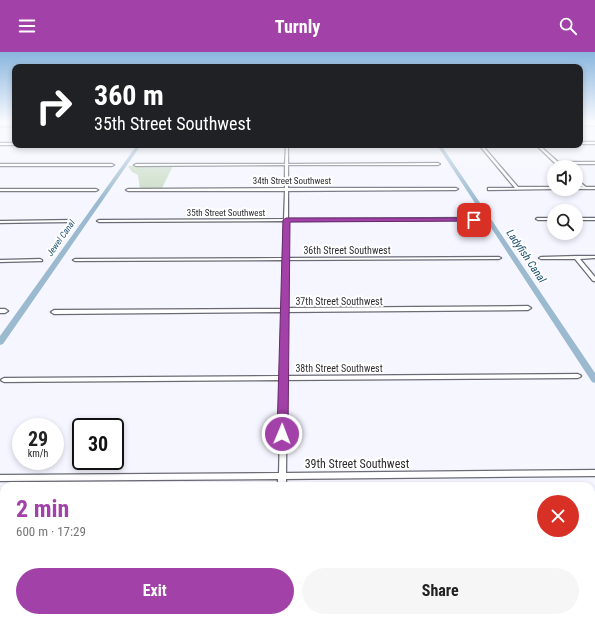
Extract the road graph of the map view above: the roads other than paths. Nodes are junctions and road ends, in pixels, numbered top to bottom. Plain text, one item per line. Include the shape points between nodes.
1 (288, 150) edge
2 (484, 150) edge
3 (542, 150) edge
4 (554, 160) edge
5 (583, 163) edge
6 (595, 163) edge
7 (287, 164) junction
8 (438, 164) dead end
9 (0, 165) edge
10 (112, 165) dead end
11 (136, 165) dead end
12 (517, 188) junction
13 (547, 188) edge
14 (585, 188) edge
15 (595, 188) edge
16 (287, 189) junction
17 (456, 189) dead end
18 (489, 189) dead end
19 (0, 190) edge
20 (96, 190) dead end
21 (128, 190) dead end
22 (538, 219) dead end
23 (547, 219) edge
24 (583, 219) edge
25 (595, 219) edge
26 (286, 220) junction
27 (474, 220) dead end
28 (71, 221) dead end
29 (99, 221) dead end
30 (0, 222) edge
31 (595, 257) edge
32 (499, 258) dead end
33 (541, 258) dead end
34 (576, 258) junction
35 (286, 259) junction
36 (40, 260) dead end
37 (75, 260) dead end
38 (0, 261) edge
39 (595, 280) edge
40 (528, 308) dead end
41 (285, 310) junction
42 (54, 312) dead end
43 (578, 376) dead end
44 (283, 378) junction
45 (4, 380) dead end
46 (595, 473) edge
47 (282, 475) junction
48 (0, 478) edge
49 (282, 482) edge

1 - 7 street
2 - 12 street
3 - 4 street
5 - 6 street
7 - 8 street
7 - 11 street
7 - 16 street
9 - 10 street
12 - 13 street
12 - 18 street
14 - 15 street
16 - 17 street, 34th Street Southwest
16 - 21 street, 34th Street Southwest
16 - 26 street
19 - 20 street
22 - 23 street
24 - 25 street
26 - 27 street, 35th Street Southwest
26 - 29 street, 35th Street Southwest
26 - 35 street
28 - 30 street
31 - 34 street
32 - 35 street, 36th Street Southwest
33 - 34 street
34 - 39 street
35 - 37 street, 36th Street Southwest
35 - 41 street
36 - 38 street
40 - 41 street, 37th Street Southwest
41 - 42 street, 37th Street Southwest
41 - 44 street
43 - 44 street, 38th Street Southwest
44 - 45 street, 38th Street Southwest
44 - 47 street
46 - 47 street, 39th Street Southwest
47 - 48 street, 39th Street Southwest
47 - 49 street

